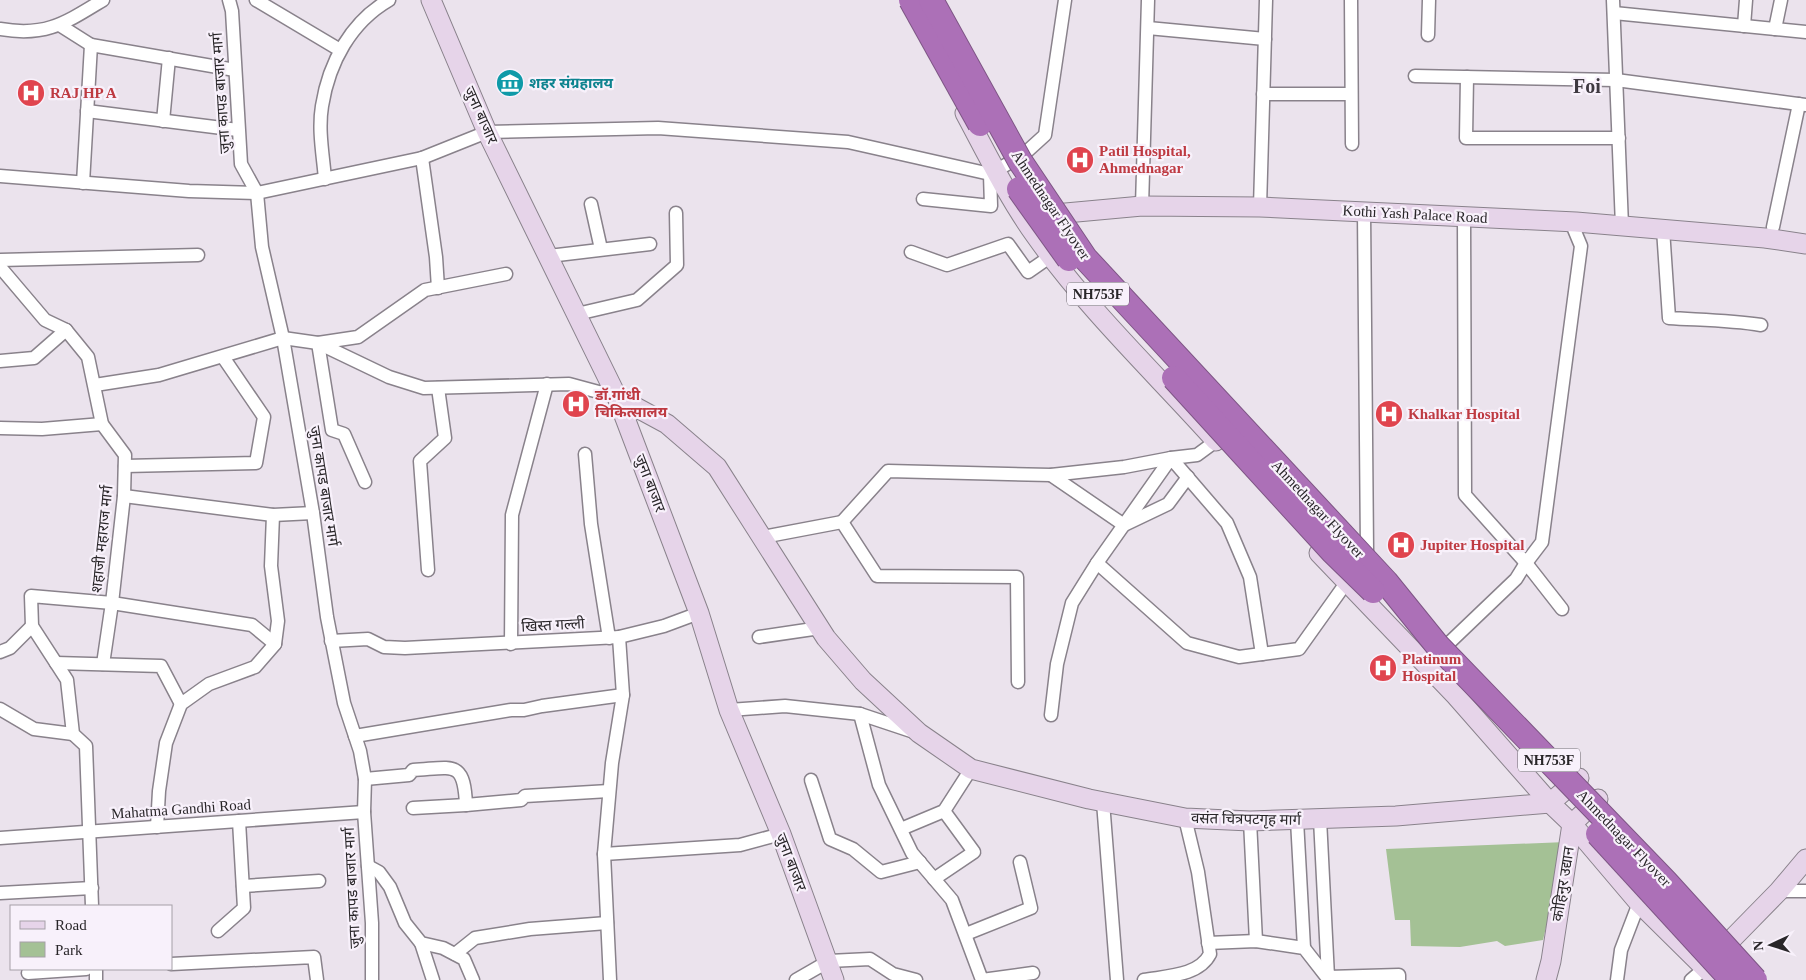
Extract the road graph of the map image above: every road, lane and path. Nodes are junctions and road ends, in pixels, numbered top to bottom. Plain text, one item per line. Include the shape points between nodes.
1 (103, 0) edge
2 (229, 0) edge
3 (256, 0) edge
4 (389, 0) edge
5 (431, 0) edge
6 (904, 0) edge
7 (912, 0) edge
8 (931, 0) edge
9 (941, 0) edge
10 (1065, 0) edge
11 (1148, 0) edge
12 (1266, 0) edge
13 (1351, 0) edge
14 (1429, 0) edge
15 (1746, 0) edge
16 (1781, 0) edge
17 (1614, 6) edge
18 (61, 26) junction
19 (1744, 26) junction
20 (1148, 28) junction
21 (0, 29) edge
22 (1775, 29) junction
23 (1806, 32) edge
24 (1428, 35) dead end
25 (1265, 39) junction
26 (91, 45) junction
27 (340, 50) junction
28 (169, 58) junction
29 (235, 70) junction
30 (1416, 76) dead end
31 (1467, 77) junction
32 (1616, 80) junction
33 (1263, 94) junction
34 (1351, 94) junction
35 (1802, 104) edge
36 (87, 111) junction
37 (163, 121) junction
38 (238, 130) junction
39 (487, 132) junction
40 (1619, 138) junction
41 (1352, 144) dead end
42 (1023, 155) junction
43 (422, 158) junction
44 (993, 173) junction
45 (0, 176) edge
46 (325, 179) junction
47 (83, 183) junction
48 (256, 193) junction
49 (923, 198) dead end
50 (592, 204) dead end
51 (1056, 205) junction
52 (991, 206) junction
53 (1142, 206) junction
54 (1260, 207) junction
55 (1019, 211) junction
56 (676, 212) dead end
57 (1364, 212) junction
58 (1464, 217) junction
59 (1570, 222) junction
60 (1622, 226) junction
61 (1773, 228) dead end
62 (1662, 229) junction
63 (650, 244) dead end
64 (1806, 244) edge
65 (601, 250) junction
66 (911, 252) dead end
67 (198, 255) dead end
68 (549, 256) junction
69 (1051, 256) junction
70 (0, 260) edge
71 (0, 267) edge
72 (506, 274) dead end
73 (438, 288) junction
74 (577, 314) junction
75 (1761, 325) dead end
76 (66, 330) junction
77 (283, 338) junction
78 (318, 344) junction
79 (223, 357) junction
80 (0, 361) edge
81 (547, 384) junction
82 (95, 385) junction
83 (438, 388) junction
84 (617, 397) junction
85 (102, 424) junction
86 (0, 428) edge
87 (1216, 441) junction
88 (585, 454) dead end
89 (1171, 458) junction
90 (125, 466) junction
91 (1051, 475) junction
92 (1188, 477) junction
93 (365, 482) dead end
94 (124, 496) junction
95 (313, 513) junction
96 (273, 515) junction
97 (842, 522) junction
98 (1124, 525) junction
99 (763, 537) junction
100 (1368, 551) junction
101 (1097, 563) junction
102 (1526, 563) junction
103 (428, 570) dead end
104 (1346, 583) junction
105 (112, 603) junction
106 (1562, 609) dead end
107 (699, 613) junction
108 (32, 626) junction
109 (820, 628) junction
110 (759, 637) dead end
111 (614, 638) junction
112 (332, 641) junction
113 (275, 644) junction
114 (511, 644) junction
115 (1449, 644) junction
116 (0, 652) edge
117 (1262, 654) junction
118 (56, 664) junction
119 (104, 664) junction
120 (1018, 682) dead end
121 (623, 695) junction
122 (181, 704) junction
123 (0, 709) edge
124 (729, 710) junction
125 (860, 714) junction
126 (1052, 715) dead end
127 (918, 733) junction
128 (73, 734) junction
129 (354, 736) junction
130 (971, 768) junction
131 (1579, 778) junction
132 (365, 779) junction
133 (811, 780) dead end
134 (609, 791) junction
135 (1598, 799) junction
136 (1104, 802) junction
137 (1550, 803) junction
138 (466, 805) junction
139 (412, 808) dead end
140 (944, 811) junction
141 (364, 812) junction
142 (1185, 818) junction
143 (1320, 819) junction
144 (1297, 820) junction
145 (1250, 821) junction
146 (239, 822) junction
147 (1572, 824) junction
148 (157, 827) junction
149 (901, 829) junction
150 (89, 832) junction
151 (781, 834) junction
152 (0, 838) edge
153 (604, 854) junction
154 (1806, 859) edge
155 (920, 862) junction
156 (1020, 862) dead end
157 (368, 866) junction
158 (934, 879) junction
159 (319, 881) dead end
160 (243, 886) junction
161 (92, 888) junction
162 (1779, 891) junction
163 (1806, 892) edge
164 (0, 894) edge
165 (1639, 903) junction
166 (92, 905) edge
167 (607, 923) junction
168 (218, 931) dead end
169 (966, 934) junction
170 (1730, 940) junction
171 (1256, 942) junction
172 (421, 943) junction
173 (1208, 943) junction
174 (1304, 948) junction
175 (455, 954) junction
176 (828, 961) junction
177 (172, 964) edge
178 (72, 970) edge
179 (28, 973) dead end
180 (1032, 973) dead end
181 (1711, 974) edge
182 (1187, 976) edge
183 (1329, 979) edge
184 (317, 980) edge
185 (372, 980) edge
186 (433, 980) edge
187 (473, 980) edge
188 (610, 980) edge
189 (796, 980) edge
190 (834, 980) edge
191 (916, 980) edge
192 (982, 980) edge
193 (1117, 980) edge
194 (1144, 980) edge
195 (1399, 980) edge
196 (1546, 980) edge
197 (1617, 980) edge
198 (1691, 980) edge
199 (1732, 980) edge
200 (1755, 980) edge
201 (1766, 980) edge

1 - 18 street
2 - 29 street, जुना कापड बाजार मार्ग
3 - 27 street
4 - 27 street via 366,15
5 - 39 street, जुना बाजार
6 - 44 street
7 - 199 highway, Ahmednagar Flyover / NH753F, bridge via 1020,191 1092,288
8 - 200 highway, Ahmednagar Flyover / NH753F, bridge via 1020,161 1085,258 1386,582 1437,645 1665,881
9 - 42 street
10 - 42 street via 1045,135
11 - 20 street
12 - 25 street
13 - 34 street
14 - 24 street
15 - 19 street
16 - 22 street
17 - 19 street
17 - 32 street
18 - 21 street via 22,33
18 - 26 street
19 - 22 street
20 - 25 street
20 - 53 street
22 - 23 street
25 - 33 street
26 - 28 street
26 - 36 street
27 - 46 street via 322,106 320,131
28 - 29 street
28 - 37 street
29 - 38 street, जुना कापड बाजार मार्ग
30 - 31 street
31 - 32 street
31 - 40 street via 1466,138
32 - 35 street
32 - 40 street
33 - 34 street
33 - 54 street
34 - 41 street
35 - 61 street
36 - 37 street
36 - 47 street
37 - 38 street
38 - 48 street, जुना कापड बाजार मार्ग via 241,164
39 - 43 street
39 - 44 street via 658,128 848,142
39 - 68 street, जुना बाजार
40 - 60 street
42 - 44 street
42 - 51 street
43 - 46 street
43 - 73 street
44 - 52 street
44 - 55 street
45 - 47 street
46 - 48 street
47 - 48 street via 190,192
48 - 77 street, जुना कापड बाजार मार्ग via 262,247
49 - 52 street
50 - 65 street
51 - 53 street, Kothi Yash Palace Road
51 - 55 street, Kothi Yash Palace Road
51 - 100 street via 1123,291
52 - 55 street
53 - 54 street, Kothi Yash Palace Road
54 - 57 street, Kothi Yash Palace Road
55 - 69 street
56 - 74 street via 677,265 638,300
57 - 58 street, Kothi Yash Palace Road
57 - 100 street
58 - 59 street, Kothi Yash Palace Road
58 - 102 street via 1465,495
59 - 60 street, Kothi Yash Palace Road
59 - 102 street via 1581,246 1580,256 1542,542
60 - 62 street, Kothi Yash Palace Road
62 - 64 street, Kothi Yash Palace Road
62 - 75 street via 1669,318
63 - 65 street
65 - 68 street
66 - 69 street via 947,265 1008,244 1028,272
67 - 70 street
68 - 74 street, जुना बाजार
69 - 87 street via 1101,318
71 - 76 street, शहाजी महाराज मार्ग via 45,320
72 - 73 street
73 - 78 street via 425,290 358,337
74 - 84 street, जुना बाजार
76 - 80 street via 34,358
76 - 82 street, शहाजी महाराज मार्ग via 88,357
77 - 78 street
77 - 79 street
77 - 95 street, जुना कापड बाजार मार्ग
78 - 83 street via 389,377 424,388
78 - 93 street via 332,430 344,434
79 - 82 street via 159,376
79 - 90 street via 264,417 256,462
81 - 83 street
81 - 84 street via 569,384
81 - 114 street via 512,515
82 - 85 street, शहाजी महाराज मार्ग
83 - 103 street via 445,438 420,461
84 - 99 street, वसंत चित्रपटगृह मार्ग via 667,424 718,467
84 - 107 street, जुना बाजार
85 - 86 street via 42,429
85 - 90 street, शहाजी महाराज मार्ग via 125,455
87 - 89 street via 1197,455
87 - 104 street
88 - 111 street via 591,524
89 - 91 street
89 - 92 street
89 - 98 street
90 - 94 street, शहाजी महाराज मार्ग
91 - 97 street via 888,471
91 - 98 street
92 - 98 street via 1168,504
92 - 117 street via 1227,523 1250,578
94 - 96 street
94 - 105 street, शहाजी महाराज मार्ग
95 - 96 street
95 - 112 street, जुना कापड बाजार मार्ग
96 - 113 street via 271,566 278,621
97 - 99 street
97 - 120 street via 877,576 1018,577
98 - 101 street
99 - 109 street, वसंत चित्रपटगृह मार्ग
100 - 115 street
101 - 117 street via 1187,643 1239,657
101 - 126 street via 1072,603 1058,664
102 - 106 street
102 - 115 street via 1516,579
104 - 117 street via 1298,649
104 - 137 street via 1456,696
105 - 108 street, शहाजी महाराज मार्ग via 31,596
105 - 113 street via 252,626
105 - 119 street
107 - 111 street, खिस्त गल्ली via 664,626
107 - 124 street, जुना बाजार
108 - 116 street via 10,648
108 - 118 street
109 - 110 street
109 - 127 street, वसंत चित्रपटगृह मार्ग via 863,680
111 - 114 street, खिस्त गल्ली
111 - 121 street
112 - 114 street, खिस्त गल्ली via 368,640 405,648
112 - 129 street, जुना कापड बाजार मार्ग
113 - 122 street via 255,667 210,684
115 - 131 street
118 - 119 street
118 - 128 street via 67,680
119 - 122 street via 161,666
121 - 129 street
121 - 134 street
122 - 148 street via 166,743
123 - 128 street via 34,729
124 - 125 street via 785,706
124 - 151 street, जुना बाजार
125 - 127 street
125 - 149 street via 879,784
127 - 130 street, वसंत चित्रपटगृह मार्ग
128 - 150 street via 86,746
129 - 132 street, जुना कापड बाजार मार्ग
130 - 136 street, वसंत चित्रपटगृह मार्ग
130 - 140 street
131 - 135 street
131 - 137 street
132 - 138 street via 410,775 413,770 452,768 462,775 465,782
132 - 141 street, जुना कापड बाजार मार्ग
133 - 155 street via 830,839 853,849 881,872
134 - 138 street via 525,796 522,800
134 - 153 street
135 - 147 street
135 - 170 street
136 - 142 street, वसंत चित्रपटगृह मार्ग
136 - 193 street
137 - 143 street, वसंत चित्रपटगृह मार्ग
137 - 147 street
138 - 139 street
140 - 149 street
140 - 158 street via 974,852
141 - 146 street, Mahatma Gandhi Road
141 - 157 street, जुना कापड बाजार मार्ग
142 - 145 street, वसंत चित्रपटगृह मार्ग
142 - 173 street via 1198,872
143 - 144 street, वसंत चित्रपटगृह मार्ग
143 - 183 street
144 - 145 street, वसंत चित्रपटगृह मार्ग
144 - 174 street
145 - 171 street
146 - 148 street, Mahatma Gandhi Road
146 - 160 street
147 - 165 street
147 - 196 street, कोहिनुर उद्यान
148 - 150 street, Mahatma Gandhi Road
149 - 155 street
150 - 152 street, Mahatma Gandhi Road
150 - 161 street
151 - 153 street via 740,845
151 - 176 street, जुना बाजार
153 - 167 street
154 - 162 street
155 - 158 street
156 - 169 street via 1031,908
157 - 172 street via 379,872 390,887 406,923
157 - 185 street, जुना कापड बाजार मार्ग
158 - 169 street via 952,900
159 - 160 street
160 - 168 street via 244,908
161 - 164 street
161 - 166 street
162 - 163 street
162 - 170 street
165 - 181 street
165 - 197 street via 1621,950
167 - 175 street via 530,929 476,938
167 - 188 street
169 - 192 street
170 - 201 street
171 - 173 street
171 - 174 street
172 - 175 street
172 - 186 street
173 - 182 street via 1210,954 1206,963
174 - 183 street
175 - 187 street via 464,959
176 - 189 street
176 - 190 street, जुना बाजार
176 - 191 street via 870,959 893,974
177 - 184 street via 314,957
178 - 179 street
180 - 192 street
181 - 198 street
182 - 194 street
183 - 195 street via 1399,975

